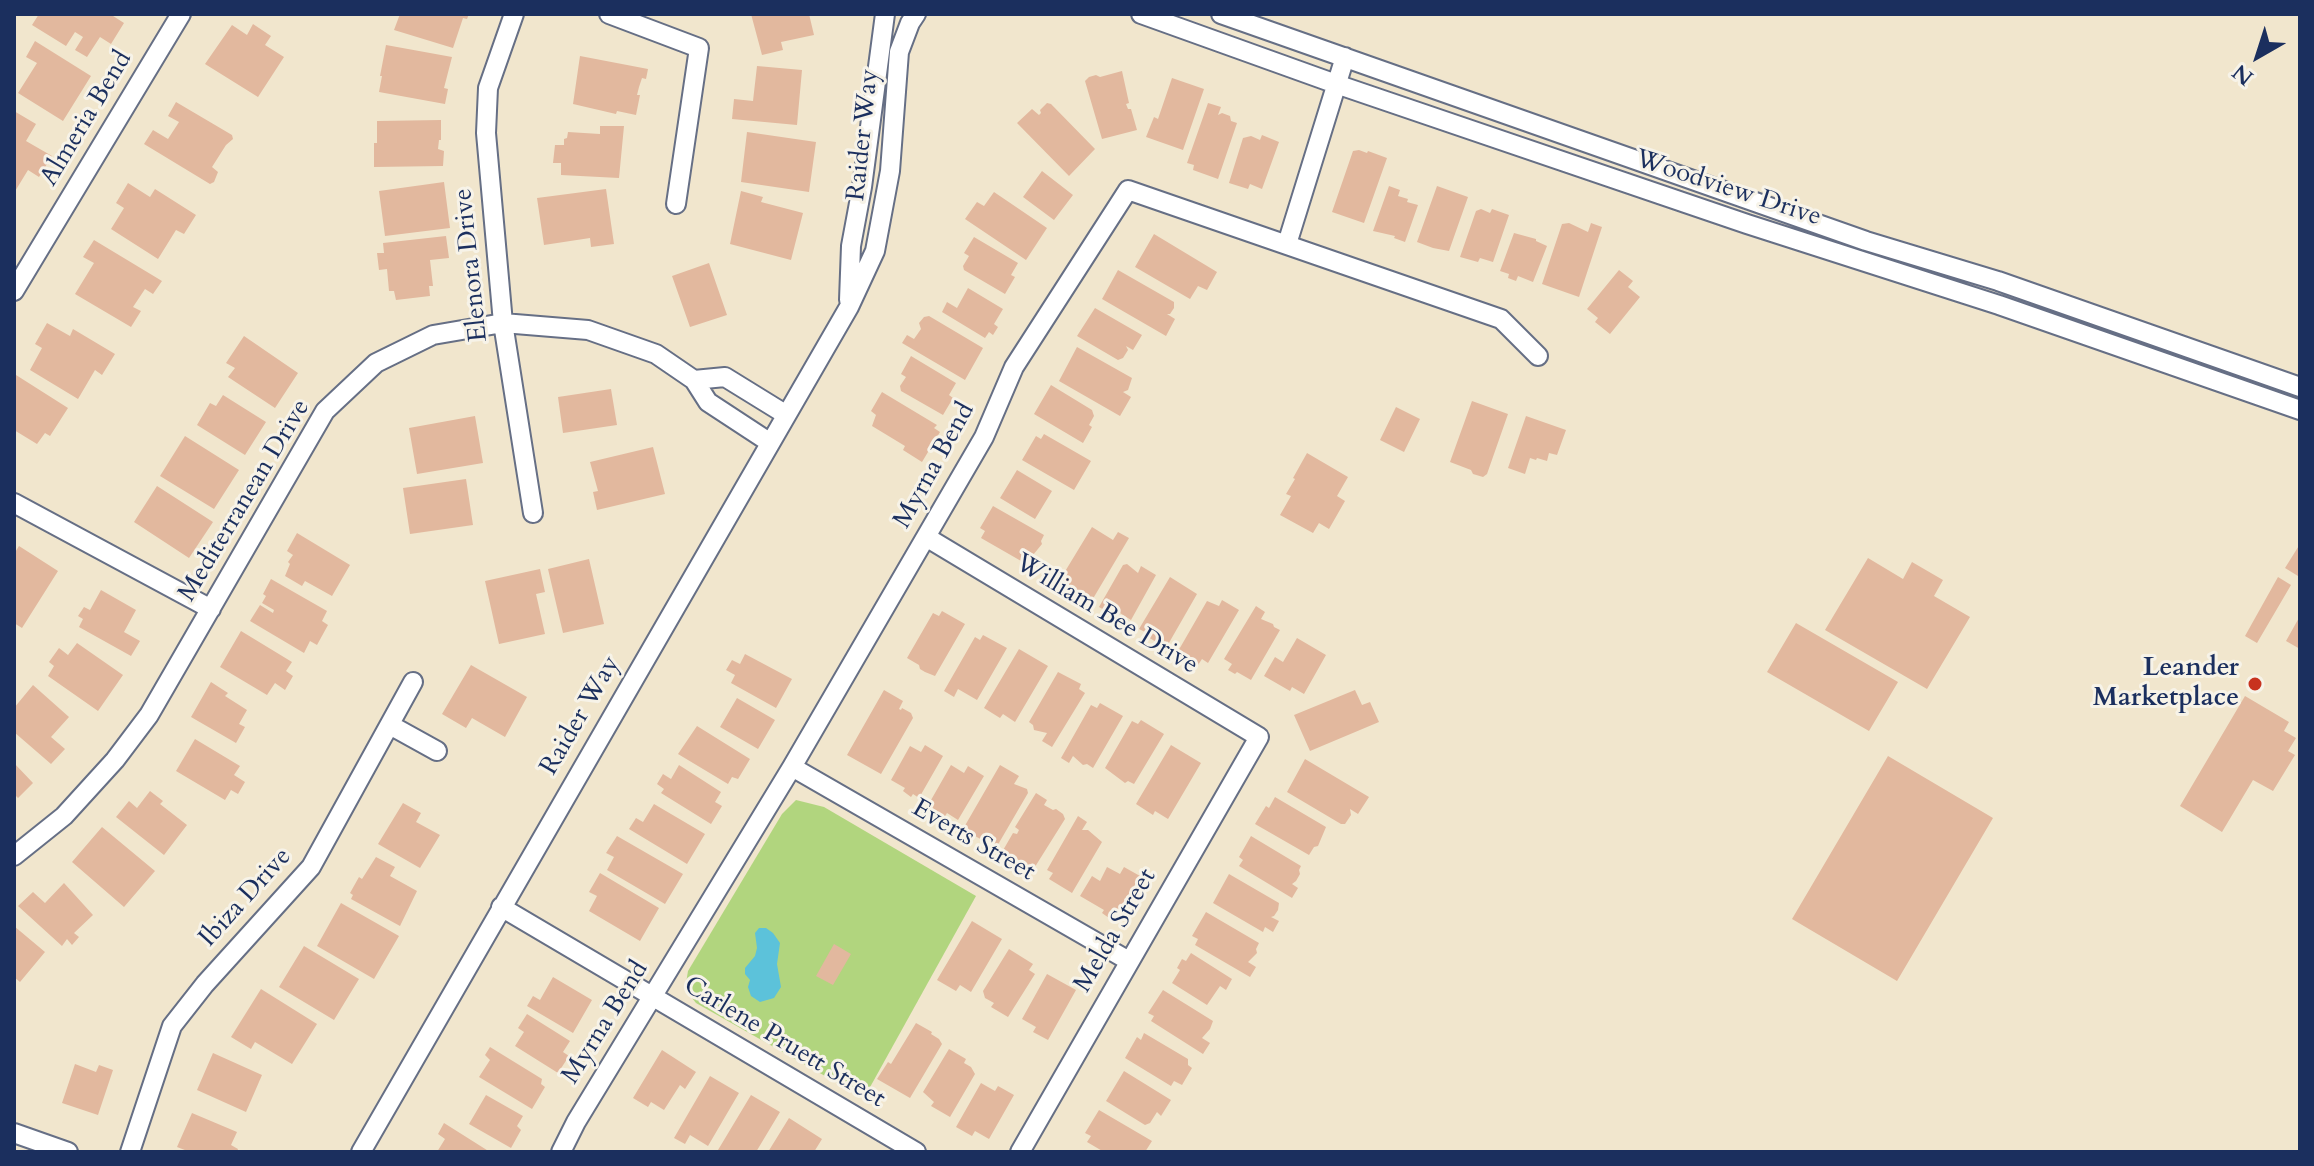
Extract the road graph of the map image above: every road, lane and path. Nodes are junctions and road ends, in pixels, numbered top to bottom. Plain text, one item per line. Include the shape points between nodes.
1 (181, 14) edge
2 (514, 14) edge
3 (609, 14) edge
4 (885, 14) edge
5 (916, 14) edge
6 (1141, 14) edge
7 (1221, 14) edge
8 (1345, 57) junction
9 (1336, 84) junction
10 (676, 204) dead end
11 (1287, 244) junction
12 (14, 291) edge
13 (849, 307) junction
14 (503, 323) junction
15 (1538, 356) dead end
16 (694, 380) junction
17 (2300, 387) edge
18 (2300, 410) edge
19 (785, 414) junction
20 (769, 442) junction
21 (14, 503) edge
22 (533, 513) dead end
23 (926, 537) junction
24 (211, 609) junction
25 (413, 682) dead end
26 (390, 725) junction
27 (1259, 737) joint
28 (437, 751) dead end
29 (792, 767) junction
30 (14, 856) edge
31 (501, 907) junction
32 (1129, 961) junction
33 (653, 996) junction
34 (14, 1133) edge
35 (68, 1152) edge
36 (130, 1152) edge
37 (361, 1152) edge
38 (561, 1152) edge
39 (916, 1152) edge
40 (1020, 1152) edge

1 - 12 street, Almeria Bend
2 - 14 street, Elenora Drive via 488,88 486,133
3 - 10 street via 699,48
4 - 13 street, Raider Way via 851,246
5 - 13 street, Raider Way via 899,52 890,171 875,251
6 - 9 street, Woodview Drive
7 - 8 street, Woodview Drive
8 - 9 street
8 - 17 street, Woodview Drive
9 - 11 street
9 - 18 street, Woodview Drive
11 - 15 street, Myrna Bend via 1501,319
11 - 23 street, Myrna Bend via 1128,190 1014,367 984,437
13 - 19 street, Raider Way
14 - 16 street, Mediterranean Drive via 588,330 656,354
14 - 22 street, Elenora Drive
14 - 24 street, Mediterranean Drive via 433,335 376,363 325,411
16 - 19 street via 725,377
16 - 20 street, Mediterranean Drive via 708,402
19 - 20 street, Raider Way
20 - 31 street, Raider Way
21 - 24 street
23 - 27 street, William Bee Drive
23 - 29 street, Myrna Bend
24 - 30 street, Mediterranean Drive via 149,715 115,760 64,816
25 - 26 street, Ibiza Drive
26 - 28 street
26 - 36 street, Ibiza Drive via 311,867 172,1026
27 - 32 street, Melda Street
29 - 32 street, Everts Street
29 - 33 street, Myrna Bend
31 - 33 street, Carlene Pruett Street
31 - 37 street, Raider Way
32 - 40 street, Melda Street
33 - 38 street, Myrna Bend
33 - 39 street, Carlene Pruett Street
34 - 35 street

